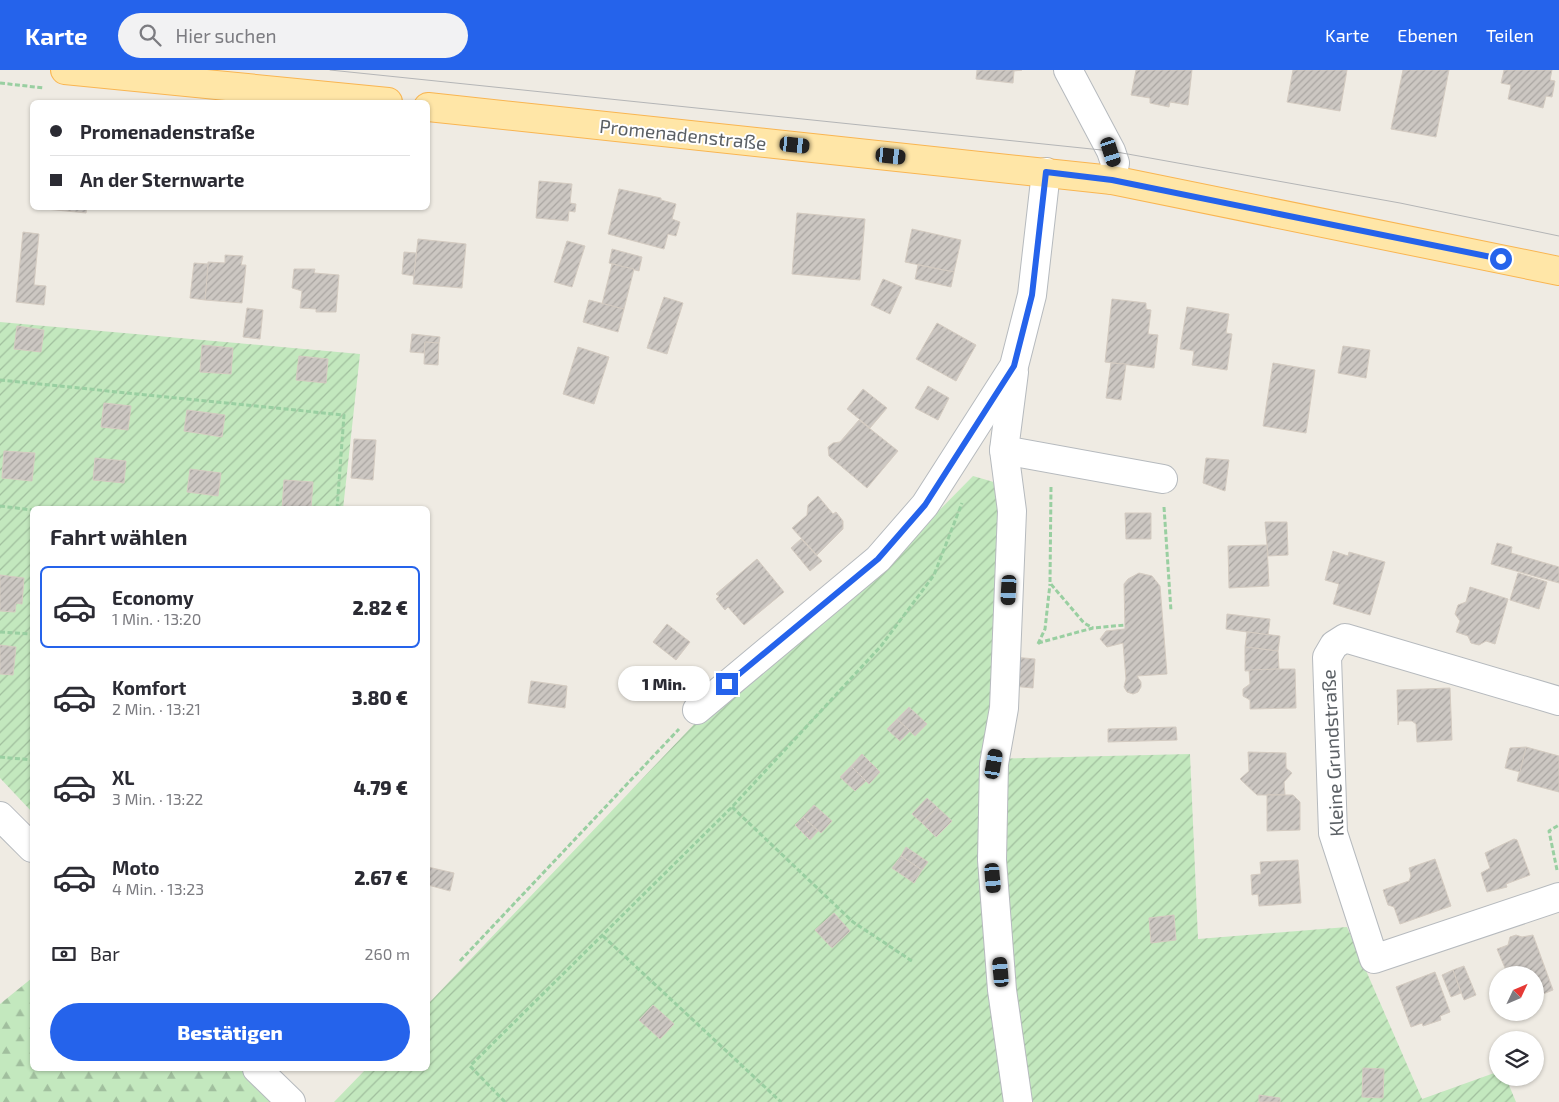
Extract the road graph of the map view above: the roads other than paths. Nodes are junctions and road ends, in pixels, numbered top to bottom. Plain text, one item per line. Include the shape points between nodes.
1 (65, 70) edge
2 (1068, 70) edge
3 (185, 76) edge
4 (372, 100) edge
5 (430, 107) edge
6 (1046, 172) junction
7 (1112, 180) junction
8 (1559, 271) edge
9 (1014, 366) junction
10 (1004, 450) junction
11 (1163, 479) road end
12 (1559, 701) edge
13 (697, 710) road end
14 (0, 816) edge
15 (30, 846) edge
16 (1558, 884) edge
17 (259, 1071) edge
18 (291, 1102) edge
19 (1018, 1102) edge

1 - 3 main road
2 - 7 street via 1115,162
3 - 4 main road
5 - 6 main road, Promenadenstraße
6 - 7 main road, Promenadenstraße
6 - 9 street via 1032,295
7 - 8 main road, Promenadenstraße
9 - 10 street
9 - 13 street via 925,505 878,559
10 - 11 street
10 - 19 street via 1012,511 1004,708 994,764 992,860 1002,990
12 - 16 street, Kleine Grundstraße via 1345,638 1334,645 1327,657 1333,833 1374,959
14 - 15 street
17 - 18 street

